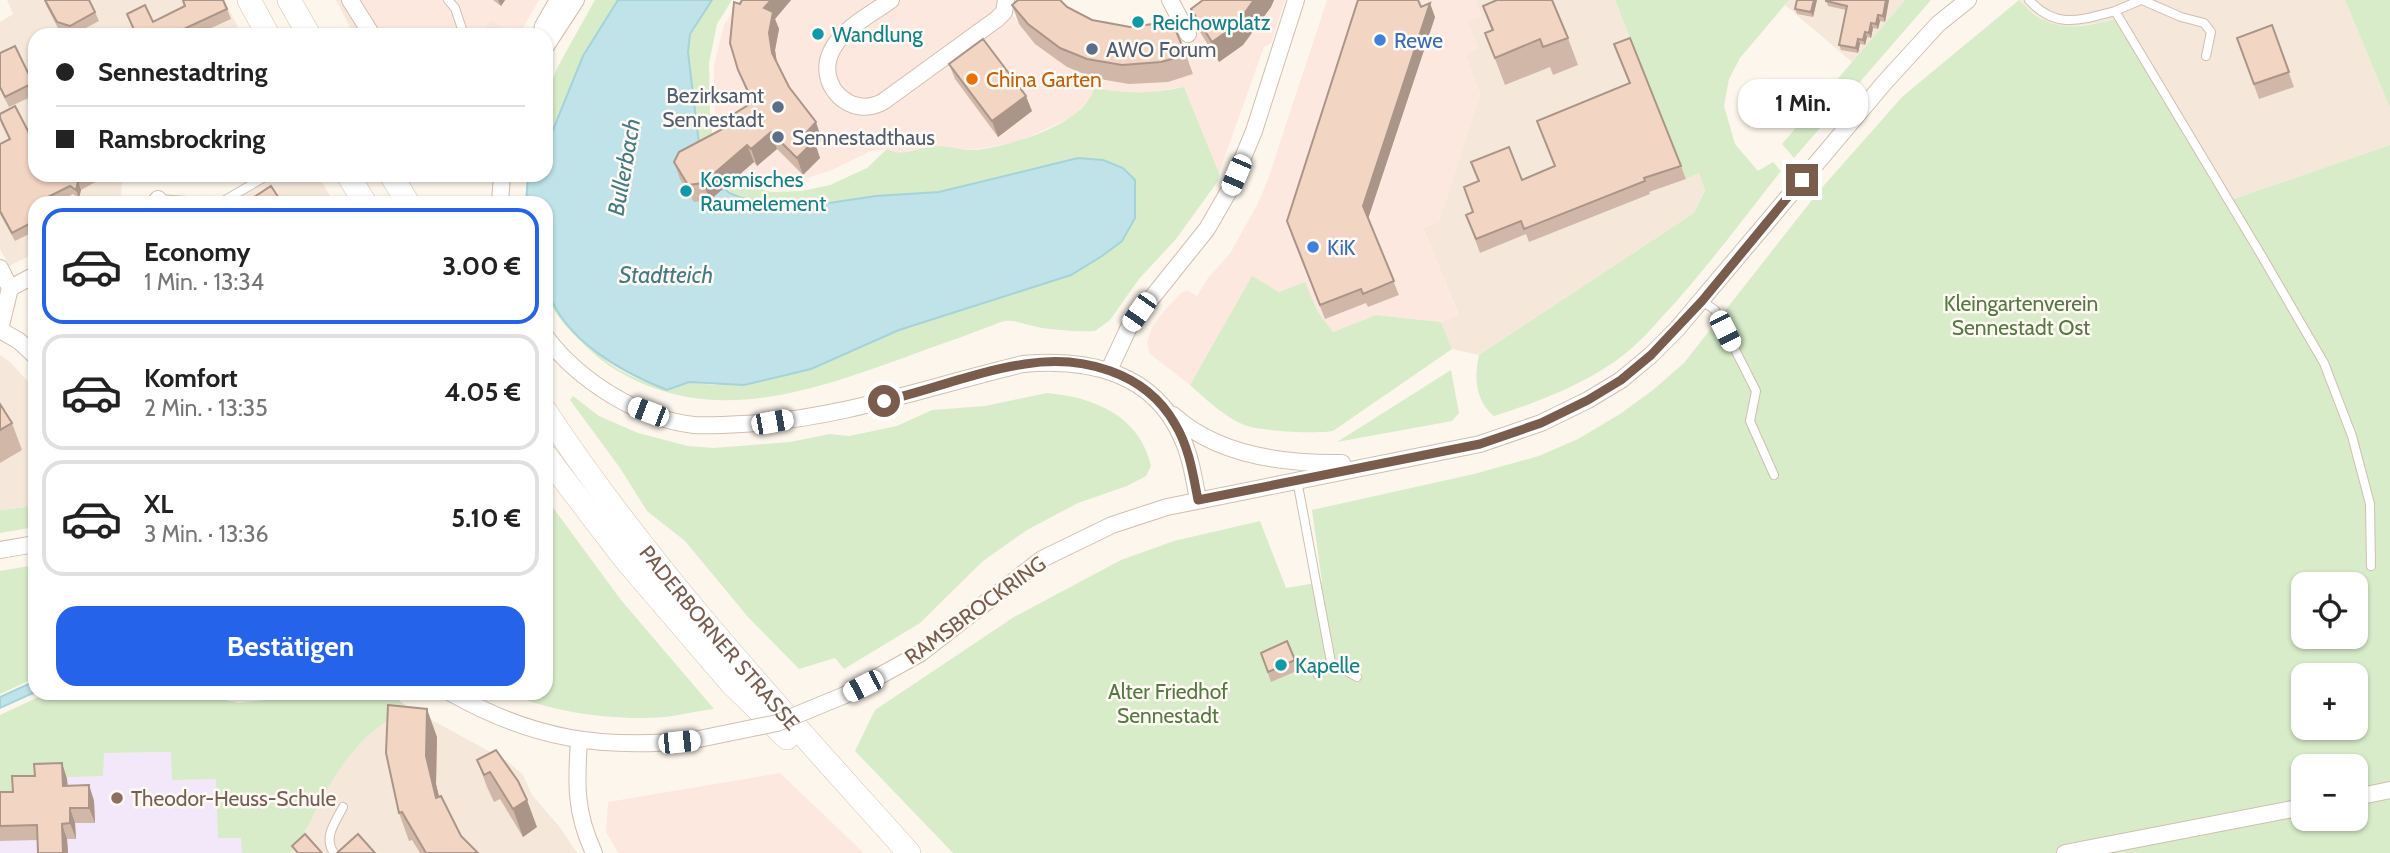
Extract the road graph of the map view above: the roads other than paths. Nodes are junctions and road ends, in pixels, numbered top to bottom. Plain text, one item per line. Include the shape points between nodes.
1 (249, 0) edge
2 (289, 0) edge
3 (350, 0) edge
4 (449, 0) edge
5 (558, 0) edge
6 (576, 0) edge
7 (891, 0) edge
8 (1006, 0) edge
9 (1170, 0) edge
10 (1296, 0) edge
11 (1952, 0) edge
12 (1968, 0) edge
13 (2029, 0) edge
14 (2141, 0) edge
15 (2115, 10) junction
16 (1938, 24) junction
17 (264, 28) edge
18 (305, 28) edge
19 (368, 28) edge
20 (462, 28) edge
21 (543, 28) edge
22 (1188, 34) dead end
23 (553, 35) edge
24 (2206, 56) dead end
25 (256, 182) edge
26 (230, 196) edge
27 (0, 268) edge
28 (28, 279) edge
29 (10, 288) junction
30 (1702, 301) junction
31 (0, 330) edge
32 (553, 347) edge
33 (28, 349) edge
34 (1109, 370) junction
35 (1161, 404) junction
36 (553, 422) edge
37 (1384, 463) junction
38 (553, 465) edge
39 (1774, 475) dead end
40 (1297, 480) junction
41 (1198, 500) junction
42 (28, 545) edge
43 (0, 550) edge
44 (2371, 566) dead end
45 (1331, 662) junction
46 (1318, 675) dead end
47 (1357, 677) dead end
48 (464, 700) edge
49 (579, 741) junction
50 (2390, 790) edge
51 (2368, 795) edge
52 (343, 807) dead end
53 (2291, 809) edge
54 (334, 853) edge
55 (594, 853) edge
56 (903, 853) edge
57 (909, 853) edge
58 (2065, 853) edge

1 - 17 main road
2 - 18 main road
3 - 19 street
4 - 20 lane
5 - 21 street
6 - 23 street
7 - 8 street via 844,35 832,50 829,80 836,94 848,103 871,107 884,101 997,19
9 - 22 street
10 - 34 street via 1254,131 1230,189 1207,229 1130,325
11 - 16 street, RAMSBROCKRING
12 - 16 street, RAMSBROCKRING
13 - 15 lane via 2061,20 2075,21
14 - 15 lane
14 - 24 lane via 2204,23 2211,32
15 - 44 lane via 2324,363 2352,436 2370,504
16 - 30 street, RAMSBROCKRING
25 - 26 lane
27 - 29 street
28 - 29 street
29 - 31 street
30 - 37 street, RAMSBROCKRING via 1651,355 1588,400 1541,423 1480,444
30 - 39 lane via 1715,310 1756,391 1750,421
31 - 33 street
32 - 34 street, RAMSBROCKRING via 592,384 633,406 693,425 772,422 848,410 1023,364 1078,363
34 - 35 street, RAMSBROCKRING via 1139,385
35 - 37 street, RAMSBROCKRING via 1197,433 1227,448 1274,459
35 - 41 street via 1189,454
36 - 57 main road, PADERBORNER STRASSE via 646,549 755,681
37 - 40 street, RAMSBROCKRING
38 - 56 main road, PADERBORNER STRASSE via 624,558 731,683
40 - 41 street, RAMSBROCKRING
40 - 45 lane
41 - 49 street, RAMSBROCKRING, bridge via 1112,525 1042,559 920,653 845,695 777,723 694,740 639,744
42 - 43 street
45 - 46 lane
45 - 47 lane
48 - 49 street, RAMSBROCKRING via 496,717
49 - 55 street via 577,800
50 - 51 street
52 - 54 lane via 329,836
53 - 58 street

